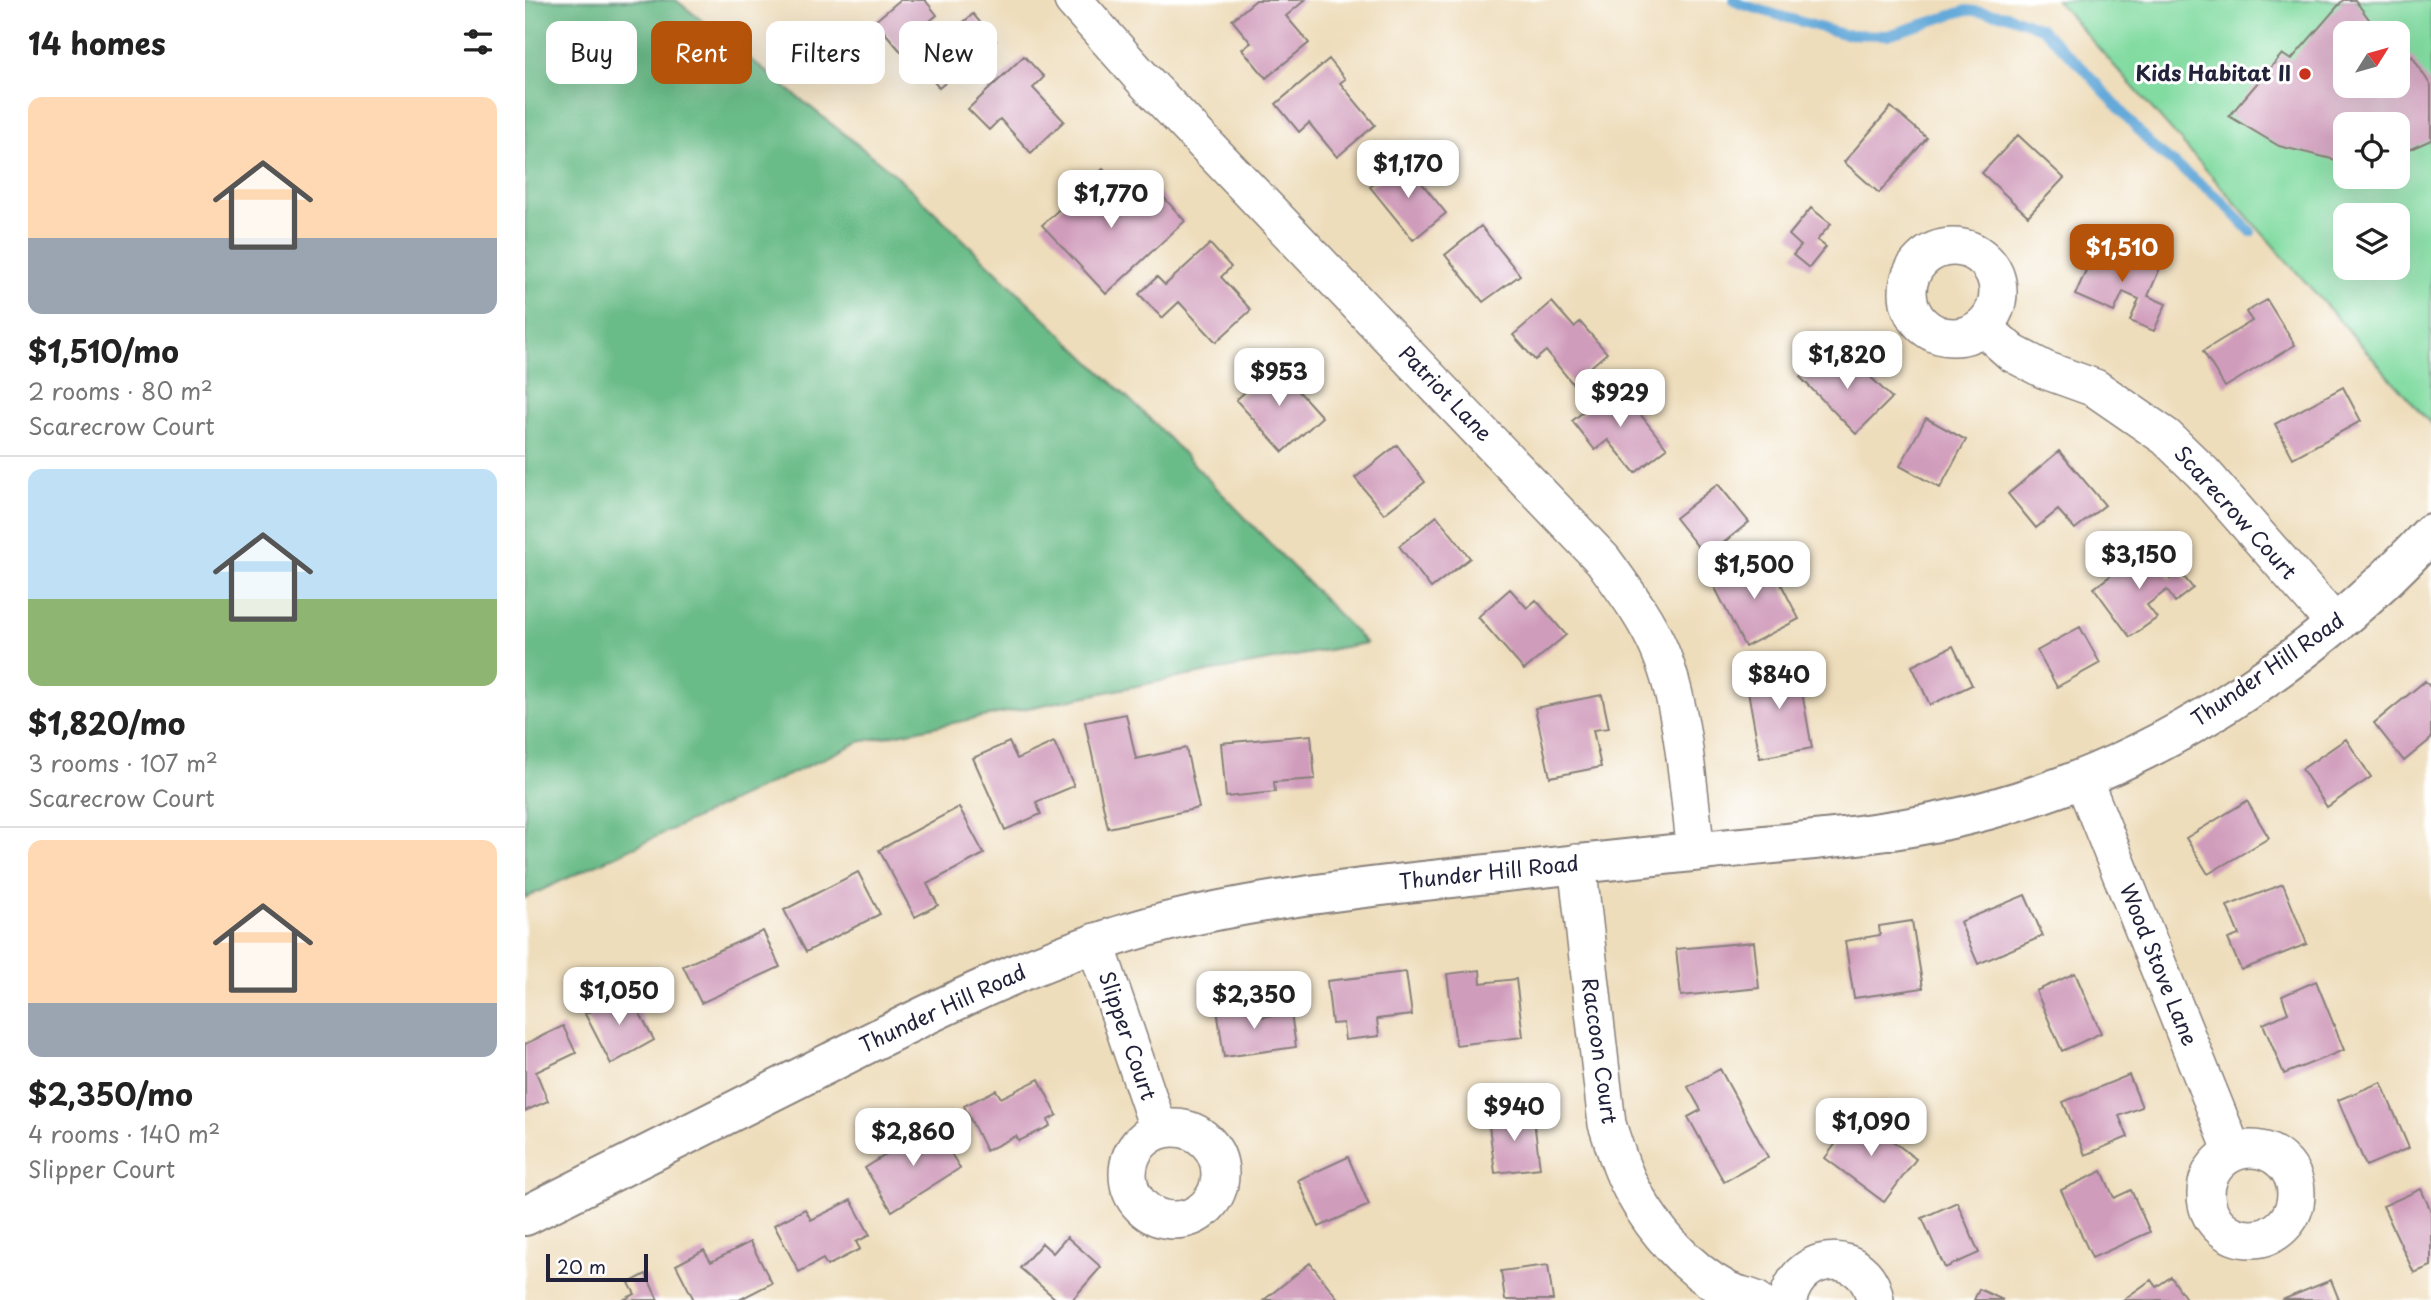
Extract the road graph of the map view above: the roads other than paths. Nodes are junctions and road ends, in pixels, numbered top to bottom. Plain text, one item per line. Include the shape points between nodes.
1 (1073, 0) edge
2 (1983, 327) dead end
3 (2431, 533) edge
4 (2336, 625) junction
5 (2083, 779) junction
6 (1696, 852) junction
7 (1577, 863) junction
8 (1095, 942) junction
9 (1159, 1130) dead end
10 (2233, 1152) dead end
11 (525, 1216) edge
12 (1756, 1300) edge
13 (1788, 1300) edge
14 (1875, 1300) edge

1 - 6 street, Patriot Lane via 1603,560 1654,640 1676,699
2 - 4 street, Scarecrow Court via 2012,353 2095,388 2166,437
3 - 4 street, Thunder Hill Road
4 - 5 street, Thunder Hill Road via 2222,708
5 - 6 street, Thunder Hill Road via 1988,810 1874,834
5 - 10 street, Wood Stove Lane
6 - 7 street, Thunder Hill Road
7 - 8 street, Thunder Hill Road via 1247,905
7 - 12 street, Raccoon Court via 1607,1124 1620,1163 1635,1197 1693,1267 1725,1289
8 - 9 street, Slipper Court
8 - 11 street, Thunder Hill Road via 911,1022
13 - 14 street via 1799,1275 1825,1261 1855,1268 1867,1278

